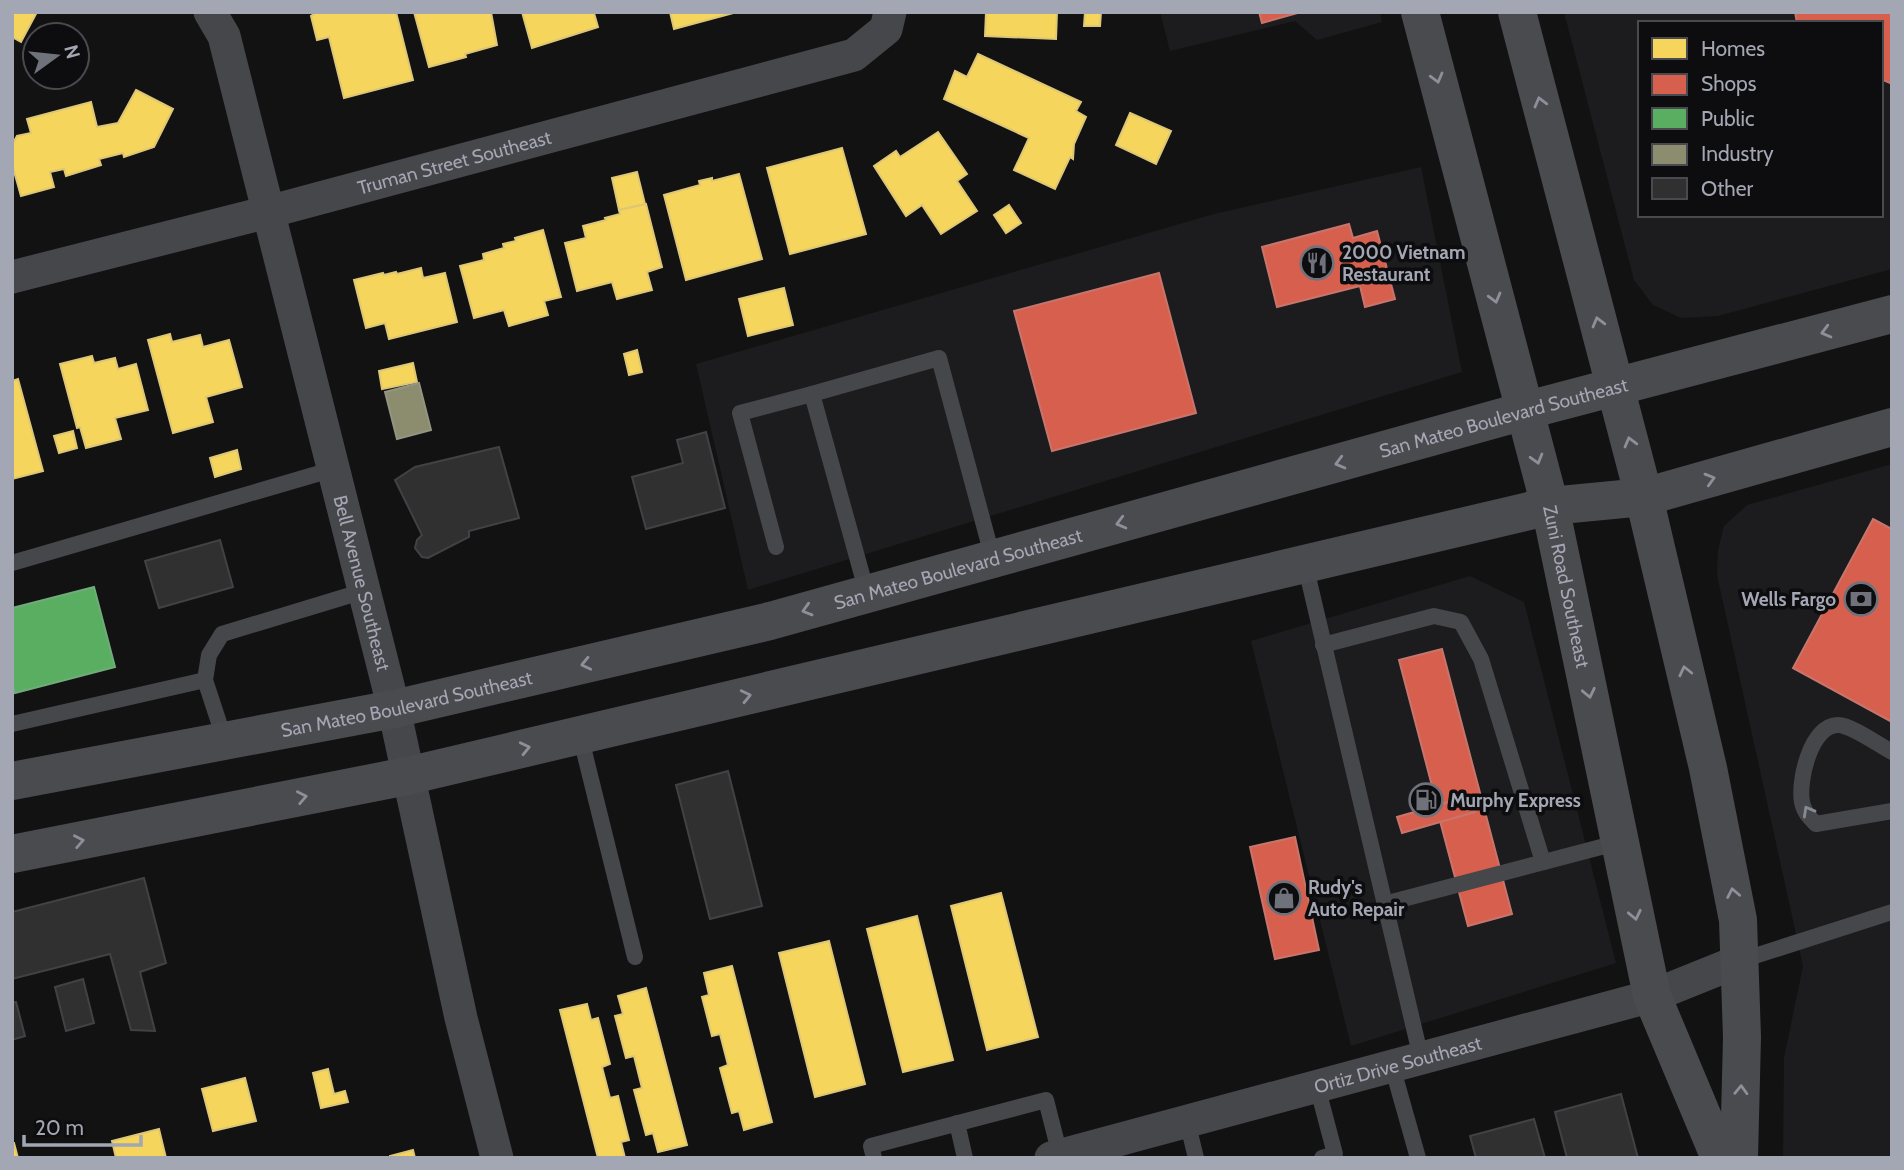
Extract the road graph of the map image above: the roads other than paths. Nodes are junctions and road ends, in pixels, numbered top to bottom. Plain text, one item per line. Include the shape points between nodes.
1 (210, 12) edge
2 (1420, 12) edge
3 (1517, 12) edge
4 (888, 21) edge
5 (268, 212) junction
6 (12, 277) edge
7 (1892, 314) edge
8 (1615, 388) junction
9 (812, 394) junction
10 (1524, 411) junction
11 (1892, 427) edge
12 (334, 469) junction
13 (1644, 497) junction
14 (1550, 506) junction
15 (776, 547) dead end
16 (993, 559) junction
17 (12, 563) edge
18 (1305, 564) junction
19 (364, 591) junction
20 (867, 593) junction
21 (1324, 645) junction
22 (205, 680) junction
23 (394, 709) junction
24 (12, 724) edge
25 (580, 735) junction
26 (225, 741) junction
27 (1892, 752) edge
28 (407, 776) junction
29 (12, 781) edge
30 (1892, 811) edge
31 (1620, 842) junction
32 (12, 854) edge
33 (1543, 862) junction
34 (1384, 904) junction
35 (1892, 912) edge
36 (635, 957) dead end
37 (1739, 961) junction
38 (1652, 996) junction
39 (1406, 1062) junction
40 (1317, 1086) junction
41 (1187, 1121) junction
42 (957, 1123) junction
43 (1055, 1156) edge
44 (497, 1158) edge
45 (874, 1158) edge
46 (965, 1158) edge
47 (1196, 1158) edge
48 (1322, 1158) edge
49 (1418, 1158) edge
50 (1720, 1158) edge
51 (1739, 1158) edge

1 - 5 street, Bell Avenue Southeast via 224,36
2 -> 10 main road, Zuni Road Southeast
8 -> 3 main road
4 - 5 street, Truman Street Southeast via 855,55
5 - 6 street, Truman Street Southeast
5 - 12 street, Bell Avenue Southeast
7 -> 8 main road, San Mateo Boulevard Southeast
8 - 10 main road, San Mateo Boulevard Southeast
13 -> 8 main road
9 - 15 lane via 740,413
9 - 16 lane via 939,358
9 - 20 lane
10 -> 14 main road, Zuni Road Southeast
10 -> 16 main road, San Mateo Boulevard Southeast
13 -> 11 main road
12 - 17 lane
12 - 19 street, Bell Avenue Southeast
13 - 14 main road
37 -> 13 main road via 1738,919 1708,768
14 - 18 main road
14 -> 31 main road, Zuni Road Southeast
16 - 20 main road, San Mateo Boulevard Southeast
18 - 21 lane
25 -> 18 main road
19 - 22 lane via 222,634 209,655
19 - 23 street, Bell Avenue Southeast
20 -> 23 main road, San Mateo Boulevard Southeast via 770,621
21 - 33 lane via 1434,616 1461,621 1481,659
21 - 34 lane
22 - 24 lane
22 - 26 lane
23 - 26 main road, San Mateo Boulevard Southeast
23 - 28 street, Bell Avenue Southeast
28 -> 25 main road
25 - 36 lane
26 - 29 main road, San Mateo Boulevard Southeast
30 -> 27 lane via 1816,824 1806,815 1802,800 1812,747 1829,726 1842,725
32 -> 28 main road
28 - 44 street, Bell Avenue Southeast via 460,1018
31 - 33 lane
31 -> 38 main road, Zuni Road Southeast
33 - 34 lane
34 - 39 lane
35 - 37 lane
37 - 38 street, Ortiz Drive Southeast
51 -> 37 main road
38 - 39 street, Ortiz Drive Southeast
38 - 50 main road, Zuni Road Southeast
39 - 40 street, Ortiz Drive Southeast
39 - 49 lane
40 - 41 street, Ortiz Drive Southeast
40 - 48 lane via 1335,1154
41 - 43 street, Ortiz Drive Southeast
41 - 47 lane
42 - 43 lane via 1046,1100
42 - 45 lane via 871,1146
42 - 46 lane

